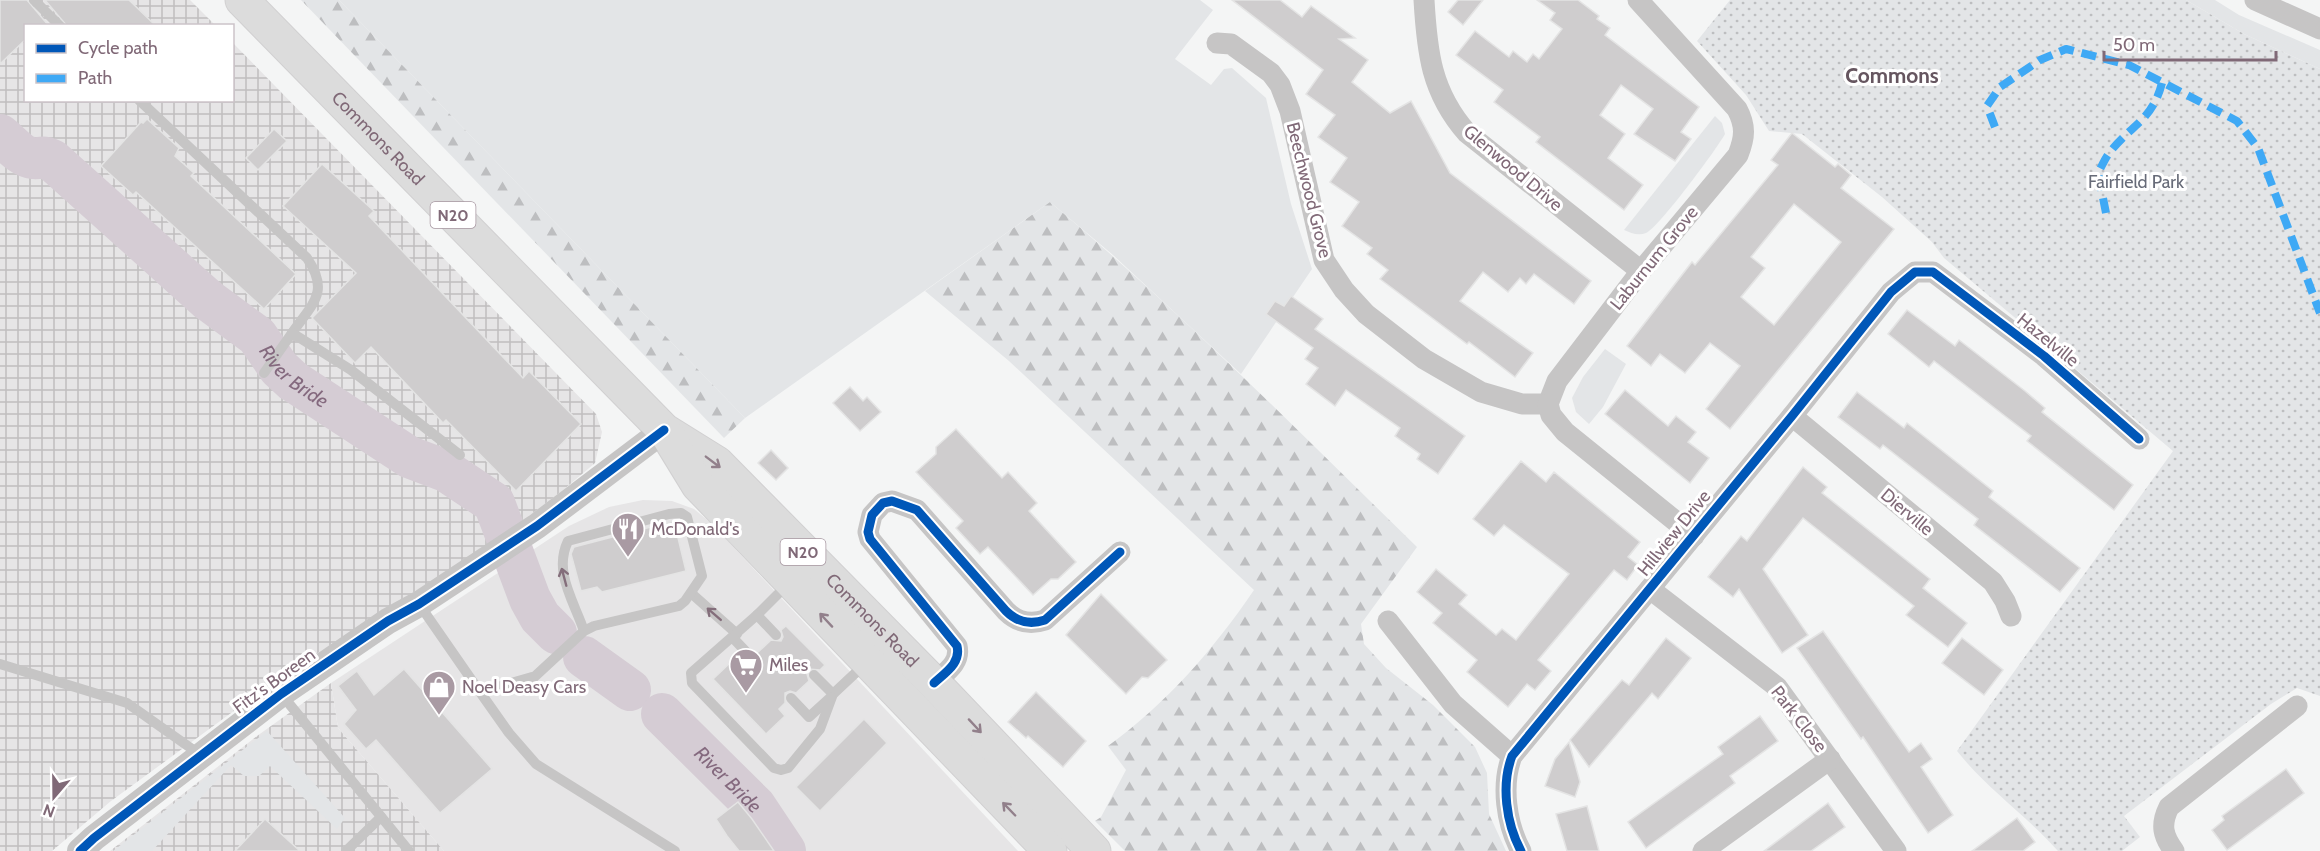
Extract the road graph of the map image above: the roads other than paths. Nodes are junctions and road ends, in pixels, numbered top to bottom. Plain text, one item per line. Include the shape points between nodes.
1 (34, 0) edge
2 (242, 0) edge
3 (1424, 0) edge
4 (1638, 0) edge
5 (2255, 0) edge
6 (58, 24) edge
7 (2320, 29) edge
8 (1217, 43) dead end
9 (141, 102) edge
10 (1641, 271) junction
11 (1933, 272) joint
12 (292, 333) junction
13 (264, 373) dead end
14 (1548, 404) junction
15 (1792, 416) junction
16 (664, 430) junction
17 (2139, 439) dead end
18 (460, 455) dead end
19 (1694, 536) junction
20 (1120, 552) dead end
21 (790, 582) junction
22 (1650, 589) junction
23 (691, 594) junction
24 (419, 604) junction
25 (757, 615) junction
26 (2011, 616) dead end
27 (1388, 621) dead end
28 (584, 631) junction
29 (776, 635) dead end
30 (735, 636) junction
31 (752, 658) dead end
32 (867, 662) junction
33 (0, 664) edge
34 (814, 675) dead end
35 (934, 683) junction
36 (480, 692) junction
37 (282, 694) junction
38 (833, 694) junction
39 (791, 698) dead end
40 (2296, 706) dead end
41 (202, 756) junction
42 (1512, 756) junction
43 (1830, 759) junction
44 (381, 817) junction
45 (80, 851) edge
46 (346, 851) edge
47 (409, 851) edge
48 (675, 851) edge
49 (1050, 851) edge
50 (1094, 851) edge
51 (1521, 851) edge
52 (1703, 851) edge
53 (1896, 851) edge
54 (2175, 851) edge

1 - 6 lane
2 - 16 highway, Commons Road / N20
3 - 10 street, Glenwood Drive via 1431,68 1453,117
4 - 10 street, Laburnum Grove via 1737,109 1744,122 1745,137 1738,155
5 - 7 street
8 - 14 street, Beechwood Grove via 1231,44 1271,73 1280,85 1290,111 1324,260 1366,314 1394,338 1471,386 1522,404
9 - 12 lane via 307,258 318,274 320,285
10 - 14 street, Laburnum Grove via 1557,381
11 - 15 street, Hillview Drive via 1915,272 1891,292
11 - 17 street, Hazelville via 2043,356
12 - 13 lane
12 - 18 lane via 351,370
14 - 19 street via 1564,432
15 - 19 street, Hillview Drive
15 - 26 street, Dierville via 1994,582
16 - 21 highway, Commons Road / N20 via 698,485
16 - 24 street, Fitz's Boreen via 537,526
16 -> 35 highway, Commons Road / N20 via 717,464
19 - 22 street, Hillview Drive
20 - 35 street via 1045,620 1025,622 1006,611 917,510 892,501 883,503 872,515 870,539 957,646 957,661
21 - 25 lane
32 -> 21 highway, Commons Road / N20
22 - 42 street, Hillview Drive
22 - 43 street, Park Close via 1777,687
23 - 28 lane via 679,606 605,622
28 -> 23 lane via 564,581 561,564 568,541 669,514 685,514 702,576
30 -> 23 lane
24 - 36 lane
24 - 37 street, Fitz's Boreen
25 - 29 lane
25 - 30 lane
27 - 42 street via 1453,704
28 - 36 lane via 531,680 532,677
30 - 31 lane
30 - 38 lane via 691,673 692,683 774,768 788,768 820,729
32 - 38 lane
49 -> 32 highway, Commons Road / N20
33 - 41 lane via 127,703
34 - 38 lane
35 -> 50 highway, Commons Road / N20
36 - 48 lane via 536,764
37 - 41 street, Fitz's Boreen
37 - 44 lane
38 - 39 lane via 809,717
40 - 54 street via 2169,807 2163,832
41 - 45 street, Fitz's Boreen
42 - 51 street, Hillview Drive via 1506,790 1509,817
43 - 52 street
43 - 53 street, Park Close
44 - 46 lane
44 - 47 lane

